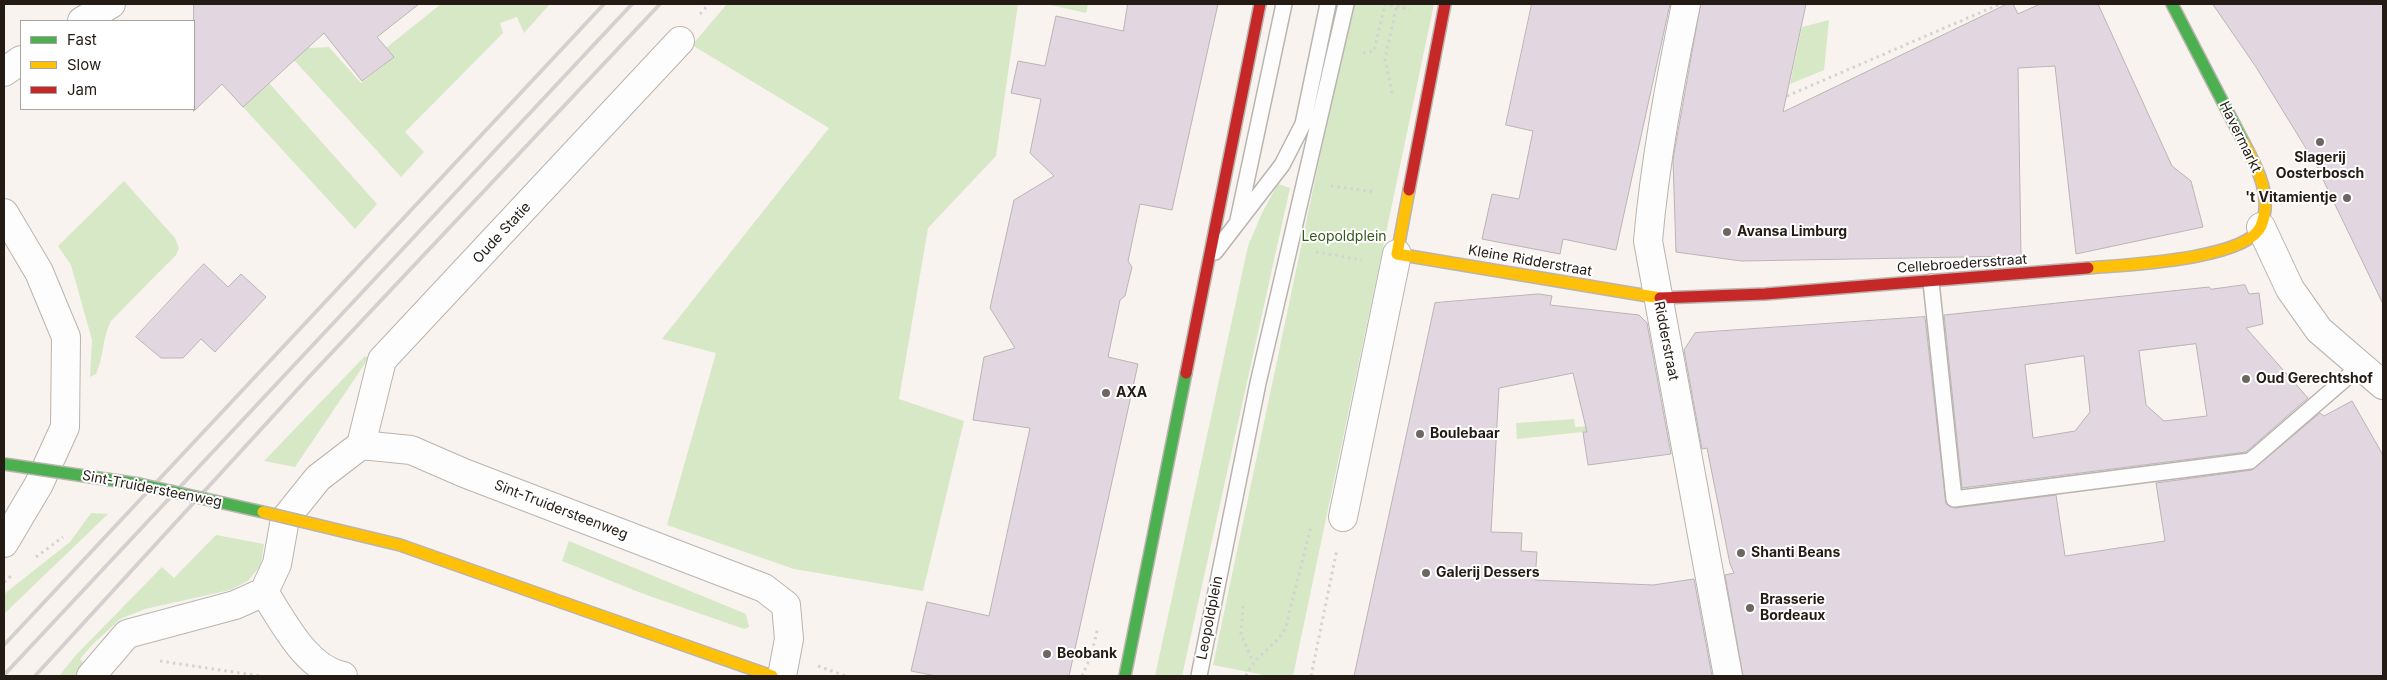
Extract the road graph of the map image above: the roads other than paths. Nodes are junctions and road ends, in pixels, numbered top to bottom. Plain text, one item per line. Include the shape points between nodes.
1 (111, 4) edge
2 (1260, 4) edge
3 (1284, 4) edge
4 (1328, 4) edge
5 (1346, 4) edge
6 (1445, 4) edge
7 (1686, 4) edge
8 (2172, 4) edge
9 (84, 20) edge
10 (680, 41) dead end
11 (20, 61) edge
12 (4, 72) edge
13 (4, 213) edge
14 (1237, 224) junction
15 (2261, 227) junction
16 (1397, 254) junction
17 (1210, 258) junction
18 (1931, 282) junction
19 (1658, 298) junction
20 (2360, 366) junction
21 (2383, 385) edge
22 (362, 445) junction
23 (4, 464) edge
24 (1343, 517) road end
25 (4, 543) edge
26 (264, 592) junction
27 (91, 676) edge
28 (343, 676) edge
29 (772, 676) edge
30 (782, 676) edge
31 (1125, 676) edge
32 (1199, 676) edge
33 (1728, 676) edge

1 - 9 street
2 - 17 main road
3 - 14 lane
4 - 14 lane via 1303,124 1282,165
5 - 32 lane, Leopoldplein via 1258,383
6 - 16 main road
7 - 19 street, Ridderstraat via 1653,188 1648,241
8 - 15 main road, Havermarkt via 2258,169 2266,200
10 - 22 street, Oude Statie via 382,360
11 - 12 street
13 - 25 street via 39,272 66,337 65,427 39,484
14 - 17 lane
15 - 18 main road, Cellebroedersstraat via 2242,243 2219,252 2164,261
15 - 20 street via 2290,290 2319,330
16 - 19 main road, Kleine Ridderstraat
16 - 24 street
17 - 31 main road
18 - 19 main road, Cellebroedersstraat
18 - 20 lane via 1954,500 2250,461
19 - 33 street, Ridderstraat
20 - 21 street
22 - 26 street via 318,478 285,519 277,564
22 - 30 street, Sint-Truidersteenweg via 412,450 764,588 786,605 789,639
23 - 29 main road, Sint-Truidersteenweg, bridge via 139,484 400,546
26 - 27 street via 235,605 127,634
26 - 28 street via 298,647 332,674

